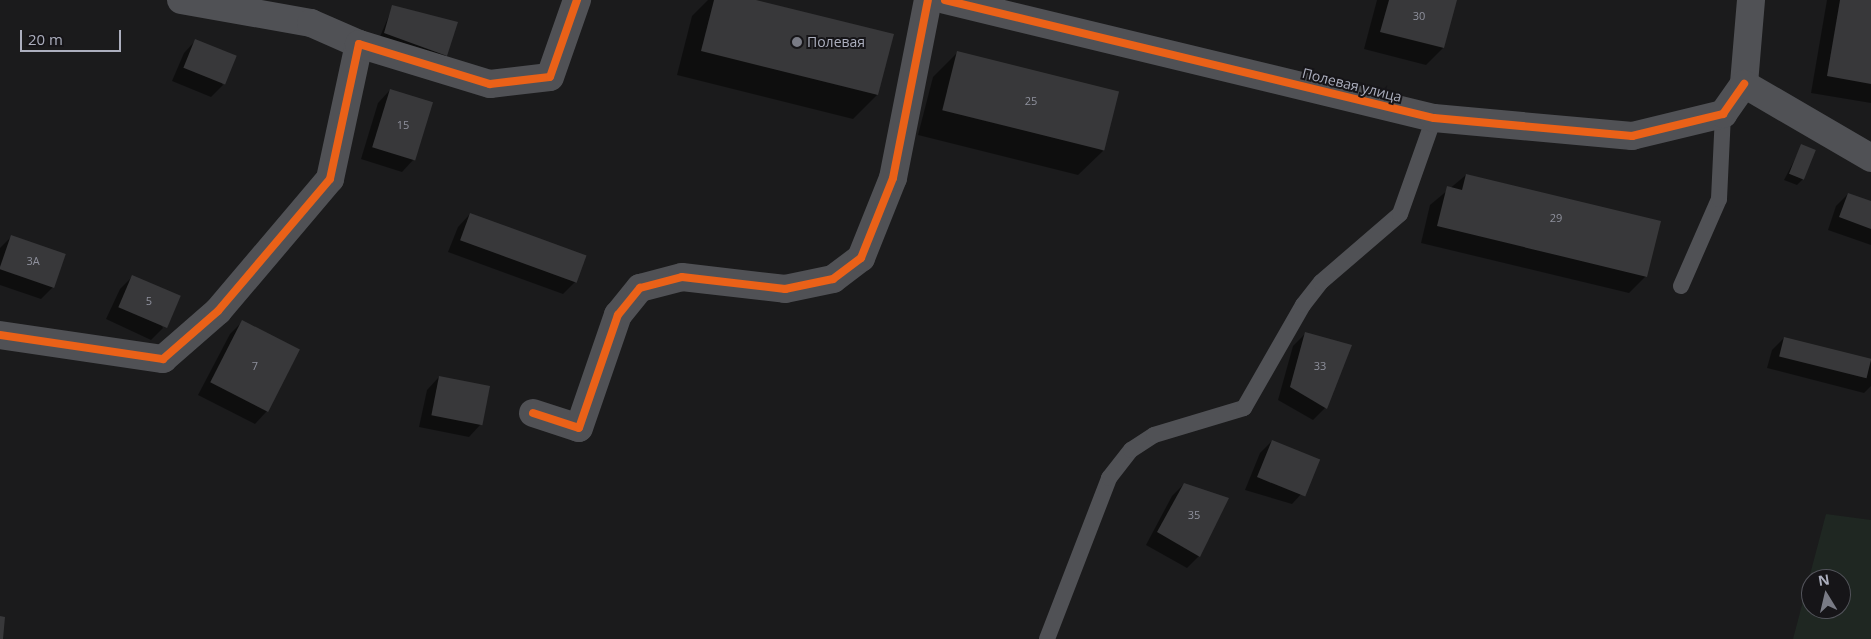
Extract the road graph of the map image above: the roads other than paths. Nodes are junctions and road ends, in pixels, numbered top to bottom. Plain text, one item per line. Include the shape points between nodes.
1 (181, 0) edge
2 (577, 0) edge
3 (928, 0) edge
4 (945, 0) edge
5 (1751, 0) edge
6 (359, 44) junction
7 (1744, 84) junction
8 (1723, 114) junction
9 (1434, 118) junction
10 (1871, 158) edge
11 (1681, 286) dead end
12 (0, 335) edge
13 (533, 413) dead end
14 (1047, 639) edge

1 - 6 street via 311,23
2 - 6 street via 550,77 490,84
3 - 13 street via 893,178 862,258 833,279 785,289 682,277 640,288 618,315 579,428
4 - 9 street, Полевая улица
5 - 7 street
6 - 12 street via 330,179 218,311 163,359
7 - 8 street
7 - 10 street
8 - 9 street, Полевая улица via 1632,136
8 - 11 lane via 1719,199
9 - 14 lane via 1400,214 1321,282 1303,304 1244,408 1154,435 1131,450 1109,478

